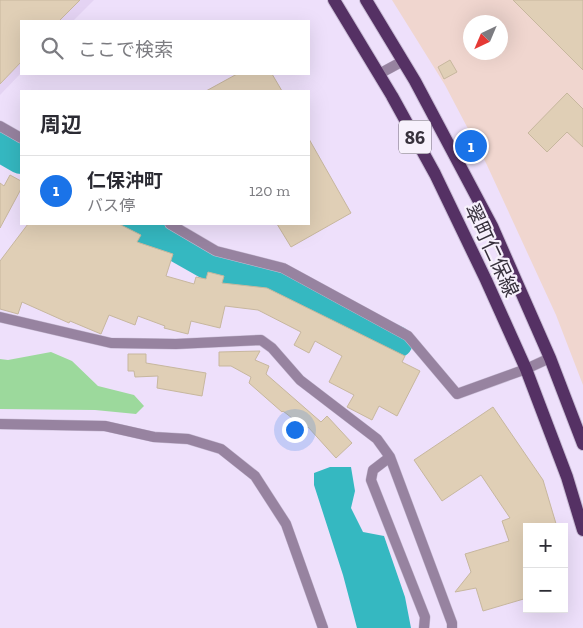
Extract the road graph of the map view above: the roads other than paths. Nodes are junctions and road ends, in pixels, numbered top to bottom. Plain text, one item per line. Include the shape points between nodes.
1 (334, 0) edge
2 (366, 0) edge
3 (402, 61) junction
4 (379, 74) junction
5 (0, 126) edge
6 (20, 137) edge
7 (172, 225) edge
8 (0, 316) edge
9 (550, 358) junction
10 (526, 369) junction
11 (0, 424) edge
12 (583, 444) edge
13 (390, 457) junction
14 (583, 530) edge
15 (323, 628) edge
16 (424, 628) edge
17 (452, 628) edge

1 - 4 main road, 翠町仁保線 / 86
2 - 3 main road, 翠町仁保線 / 86
3 - 4 street
3 - 9 main road, 翠町仁保線 / 86 via 492,226
4 - 10 main road, 翠町仁保線 / 86 via 435,174
5 - 6 street
7 - 10 street via 216,251 283,268 408,336 457,394
8 - 13 street via 111,343 261,340 300,380 377,439
9 - 10 street
9 - 12 main road, 翠町仁保線 / 86
10 - 14 main road, 翠町仁保線 / 86 via 567,477
11 - 15 street via 105,426 154,437 188,439 221,449 255,476 286,524
13 - 16 street via 372,470 371,480 425,617
13 - 17 street

